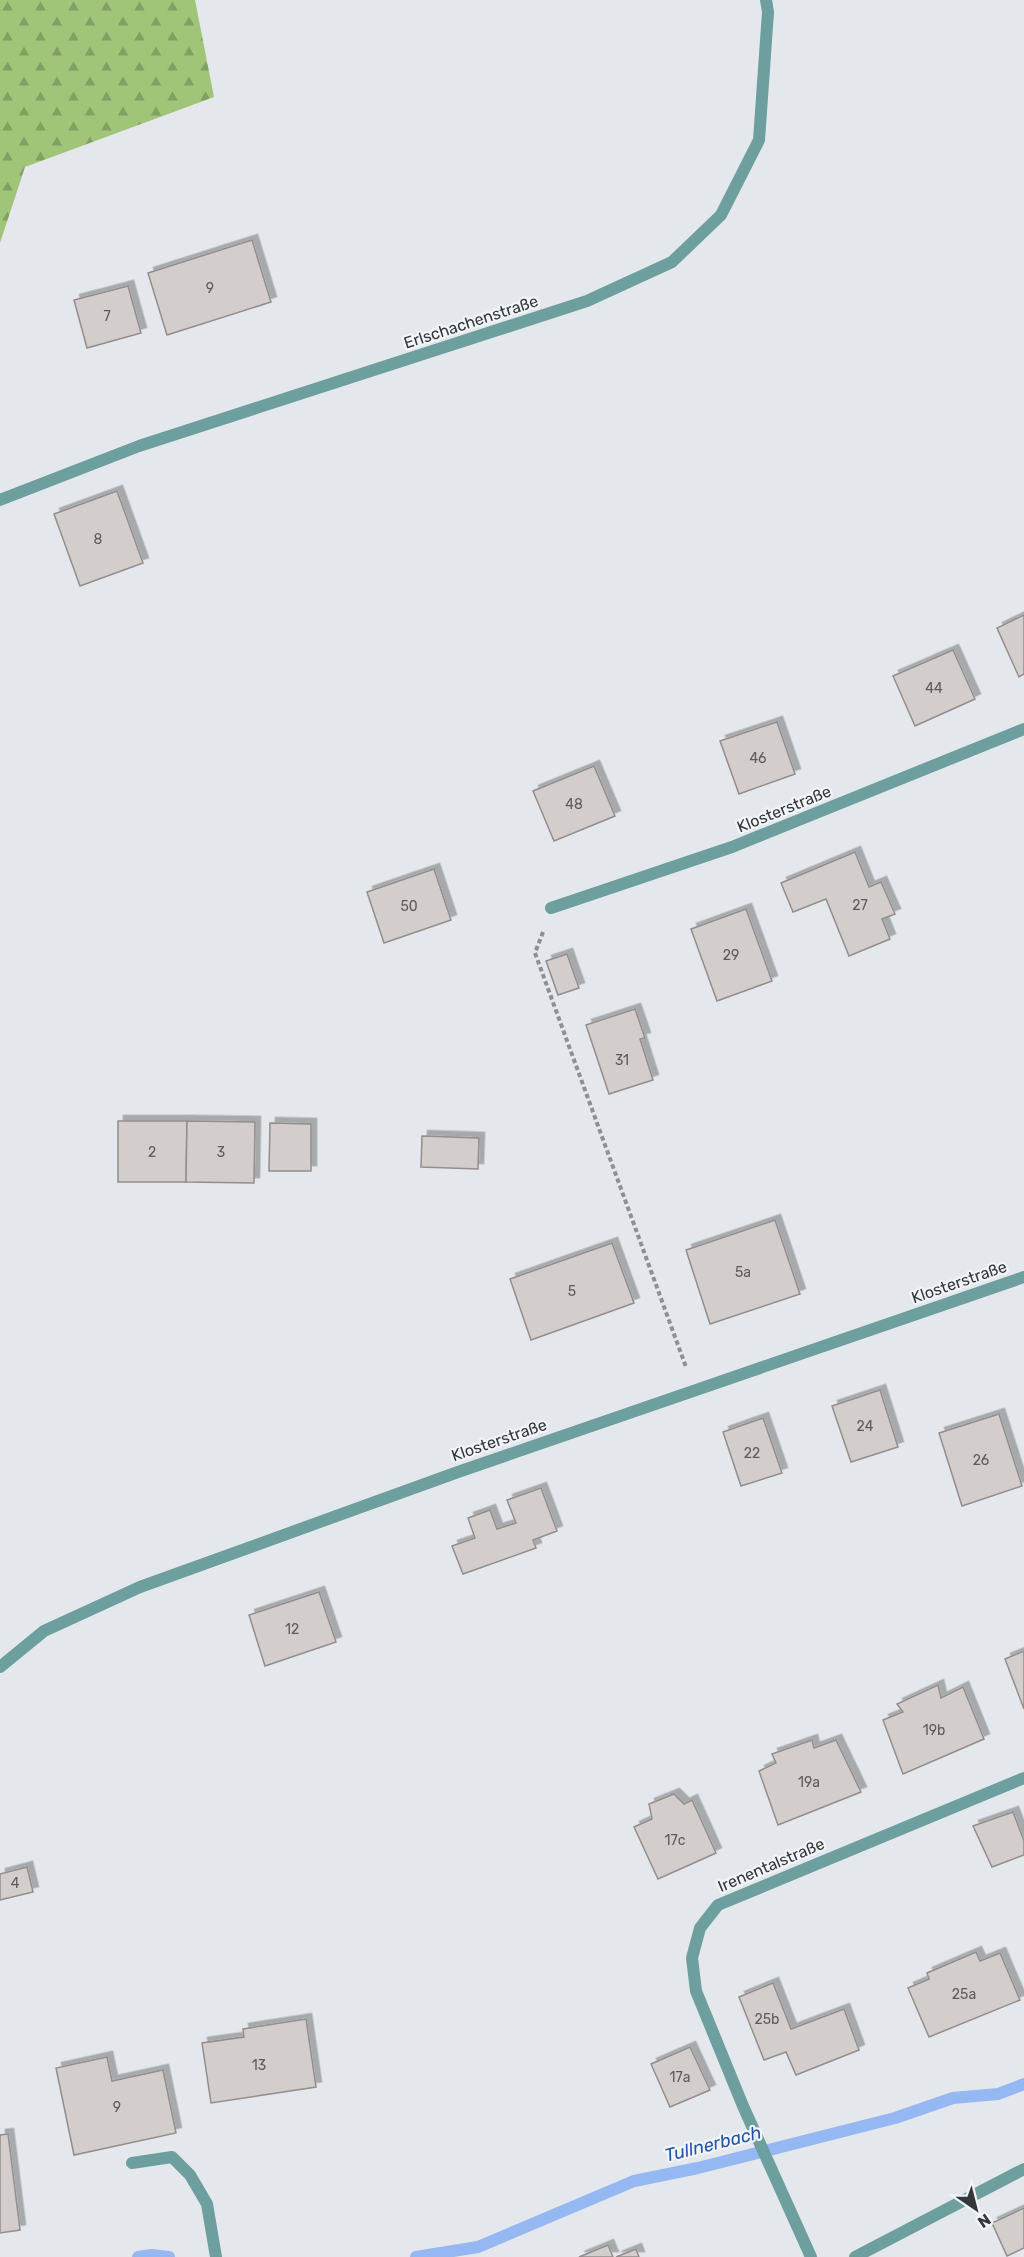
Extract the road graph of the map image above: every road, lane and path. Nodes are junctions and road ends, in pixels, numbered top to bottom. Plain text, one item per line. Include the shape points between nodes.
1 (766, 0) edge
2 (0, 500) edge
3 (1024, 729) edge
4 (551, 908) joint
5 (1024, 1277) edge
6 (695, 1390) junction
7 (0, 1667) edge
8 (1024, 1778) edge
9 (132, 2163) dead end
10 (1024, 2169) edge
11 (216, 2255) edge
12 (811, 2257) edge
13 (855, 2257) edge

1 - 2 street, Erlschachenstraße via 759,140 721,215 672,262 587,302 139,446
3 - 4 street, Klosterstraße via 732,847
4 - 6 path via 535,953
5 - 6 street, Klosterstraße
6 - 7 street, Klosterstraße via 140,1587 44,1632
8 - 12 street, Irenentalstraße via 718,1905 700,1928 692,1958 696,1991
9 - 11 street via 172,2157 190,2175 207,2204
10 - 13 street

